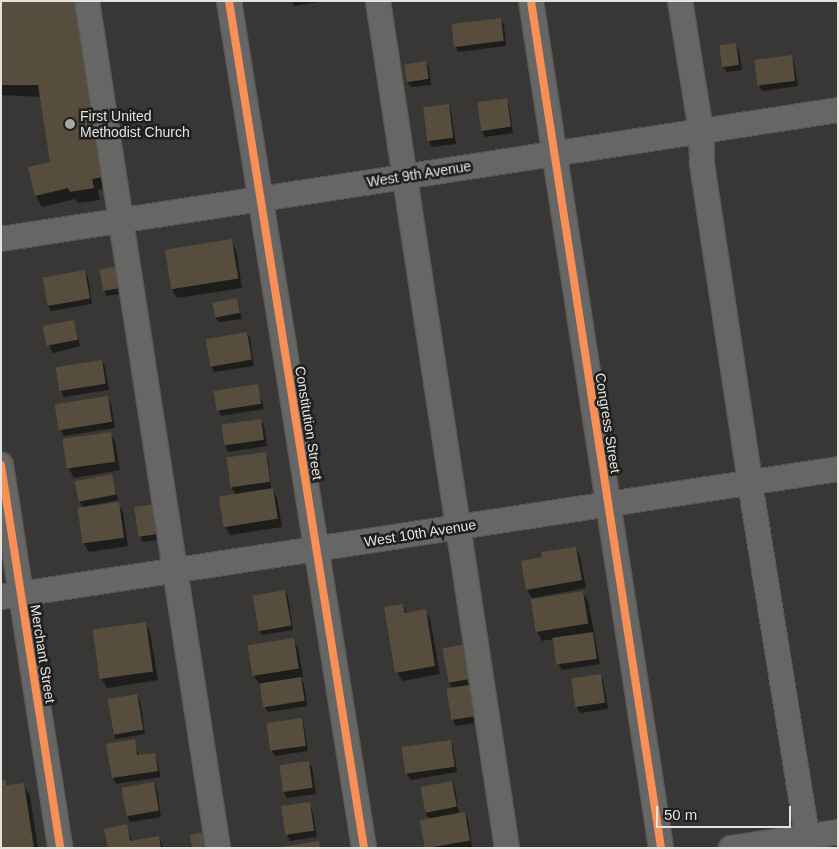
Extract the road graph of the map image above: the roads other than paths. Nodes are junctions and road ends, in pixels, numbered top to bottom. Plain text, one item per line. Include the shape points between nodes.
1 (88, 1) edge
2 (229, 1) edge
3 (378, 1) edge
4 (531, 1) edge
5 (680, 1) edge
6 (838, 110) edge
7 (701, 131) junction
8 (554, 154) junction
9 (405, 177) junction
10 (260, 199) junction
11 (123, 220) junction
12 (1, 239) edge
13 (1, 465) edge
14 (838, 469) edge
15 (750, 483) junction
16 (608, 505) junction
17 (458, 528) junction
18 (317, 549) junction
19 (176, 571) junction
20 (11, 596) edge
21 (838, 832) edge
22 (808, 842) edge
23 (60, 848) edge
24 (218, 848) edge
25 (364, 848) edge
26 (507, 848) edge
27 (661, 848) edge
28 (731, 848) edge

1 - 11 street
2 - 10 street, Constitution Street
3 - 9 street
4 - 8 street, Congress Street
5 - 7 street
6 - 7 street, West 9th Avenue
7 - 8 street, West 9th Avenue
7 - 15 street via 702,164
8 - 9 street, West 9th Avenue
8 - 16 street, Congress Street
9 - 10 street, West 9th Avenue
9 - 17 street
10 - 11 street, West 9th Avenue
10 - 18 street, Constitution Street
11 - 12 street, West 9th Avenue
11 - 19 street
13 - 20 street, Merchant Street
14 - 15 street, West 10th Avenue
15 - 16 street, West 10th Avenue
15 - 22 street
16 - 17 street, West 10th Avenue
16 - 27 street, Congress Street
17 - 18 street, West 10th Avenue
17 - 26 street
18 - 19 street, West 10th Avenue
18 - 25 street, Constitution Street
19 - 20 street, West 10th Avenue
19 - 24 street
20 - 23 street, Merchant Street
21 - 22 street
22 - 28 street

